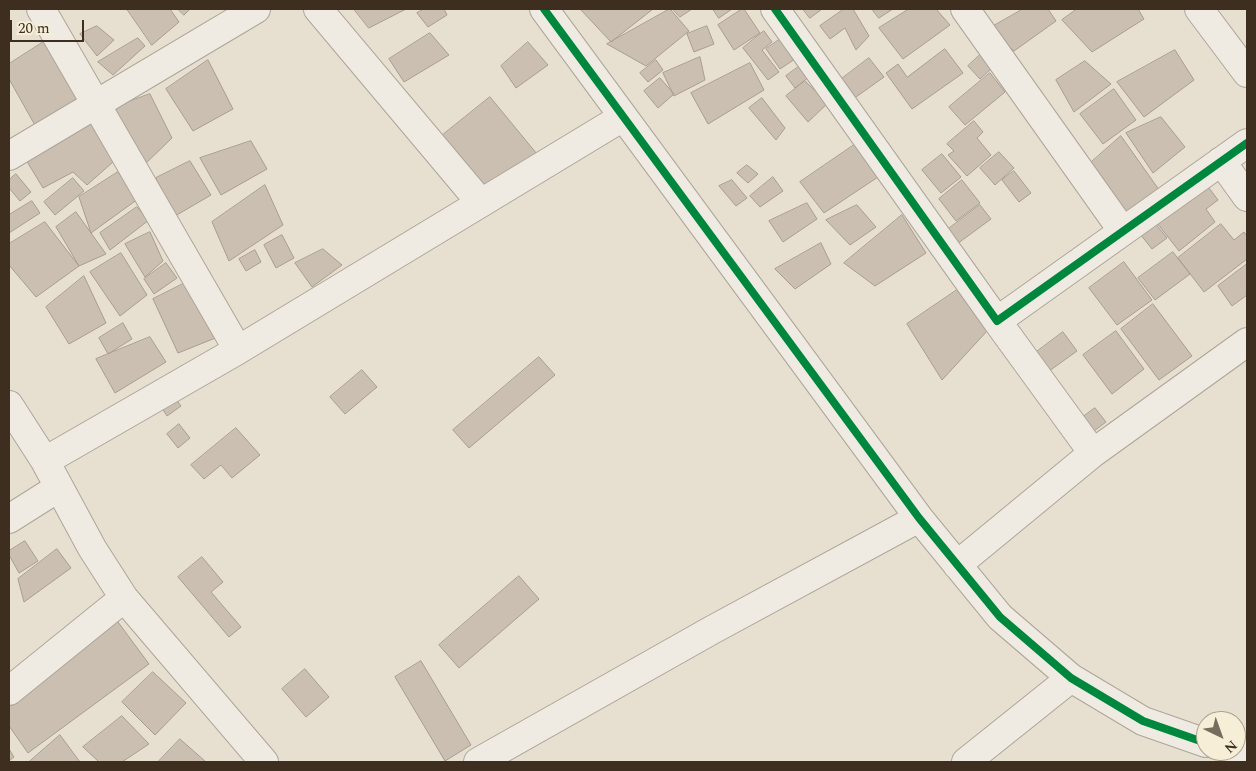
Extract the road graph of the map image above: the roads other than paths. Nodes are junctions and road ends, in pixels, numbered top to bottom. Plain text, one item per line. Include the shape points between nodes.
1 (40, 9) edge
2 (256, 9) edge
3 (318, 9) edge
4 (544, 9) edge
5 (775, 9) edge
6 (965, 9) edge
7 (1199, 9) edge
8 (1247, 73) edge
9 (95, 103) junction
10 (623, 117) junction
11 (1247, 143) edge
12 (9, 156) edge
13 (1221, 161) junction
14 (1247, 197) edge
15 (481, 203) junction
16 (1122, 230) junction
17 (997, 321) junction
18 (1247, 342) edge
19 (238, 350) junction
20 (9, 406) edge
21 (1093, 453) junction
22 (45, 461) junction
23 (58, 488) junction
24 (918, 518) junction
25 (9, 519) edge
26 (957, 565) junction
27 (124, 598) junction
28 (1071, 678) junction
29 (9, 691) edge
30 (1196, 739) edge
31 (264, 762) edge
32 (478, 762) edge
33 (966, 762) edge

1 - 9 street
2 - 9 street
3 - 15 street
4 - 10 street
5 - 17 street
6 - 16 street
7 - 8 street
9 - 12 street
9 - 19 street
10 - 15 street
10 - 24 street
11 - 13 street
13 - 14 street
13 - 16 street
15 - 19 street
16 - 17 street
17 - 21 street
18 - 21 street
19 - 22 street
20 - 22 street
21 - 26 street
22 - 23 street
23 - 25 street
23 - 27 street
24 - 26 street
24 - 32 street
26 - 28 street via 1000,617
27 - 29 street
27 - 31 street
28 - 30 street via 1144,721
28 - 33 street

